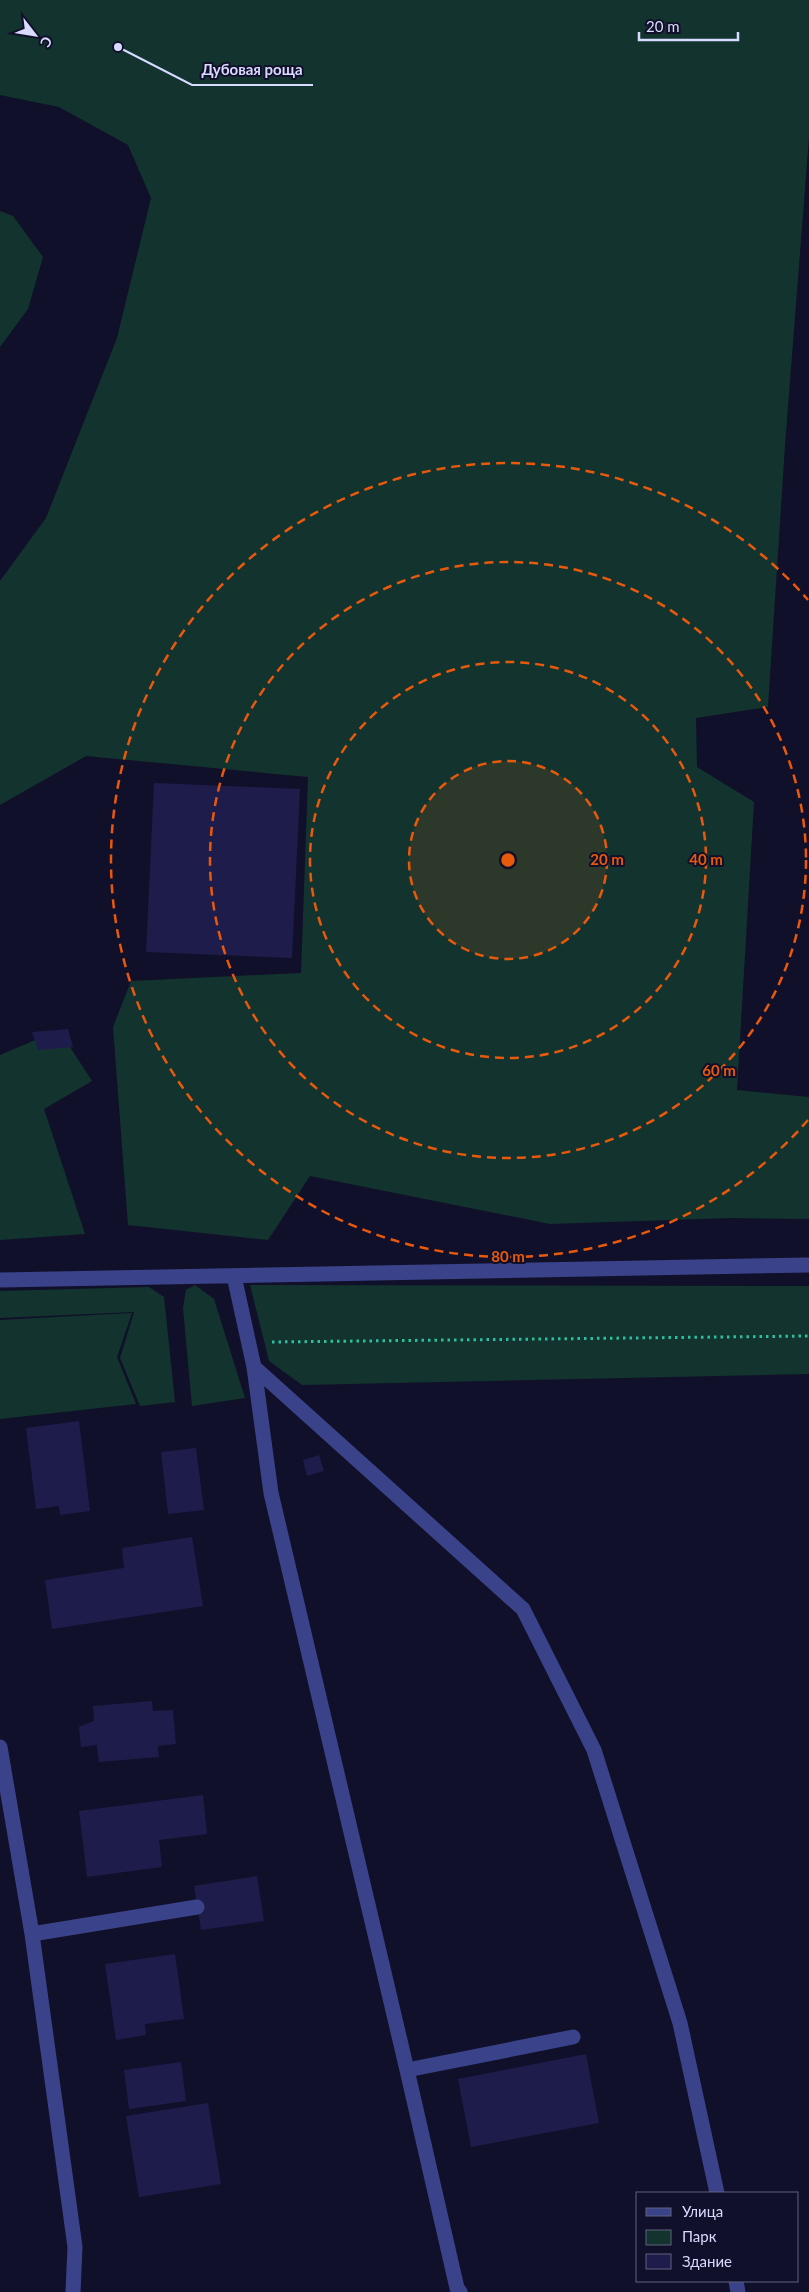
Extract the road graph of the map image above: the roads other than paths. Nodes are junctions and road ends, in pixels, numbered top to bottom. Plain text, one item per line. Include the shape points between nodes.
1 (809, 1265) edge
2 (234, 1276) junction
3 (0, 1280) edge
4 (254, 1367) junction
5 (0, 1747) edge
6 (197, 1907) dead end
7 (32, 1934) junction
8 (572, 2037) dead end
9 (408, 2070) junction
10 (717, 2192) edge
11 (454, 2291) edge
12 (73, 2292) edge

1 - 2 street
2 - 3 street
2 - 4 street
4 - 9 street via 271,1493
4 - 10 street via 523,1609 594,1750 680,2023
5 - 7 street
6 - 7 street
7 - 12 street via 75,2247
8 - 9 street
9 - 11 street

